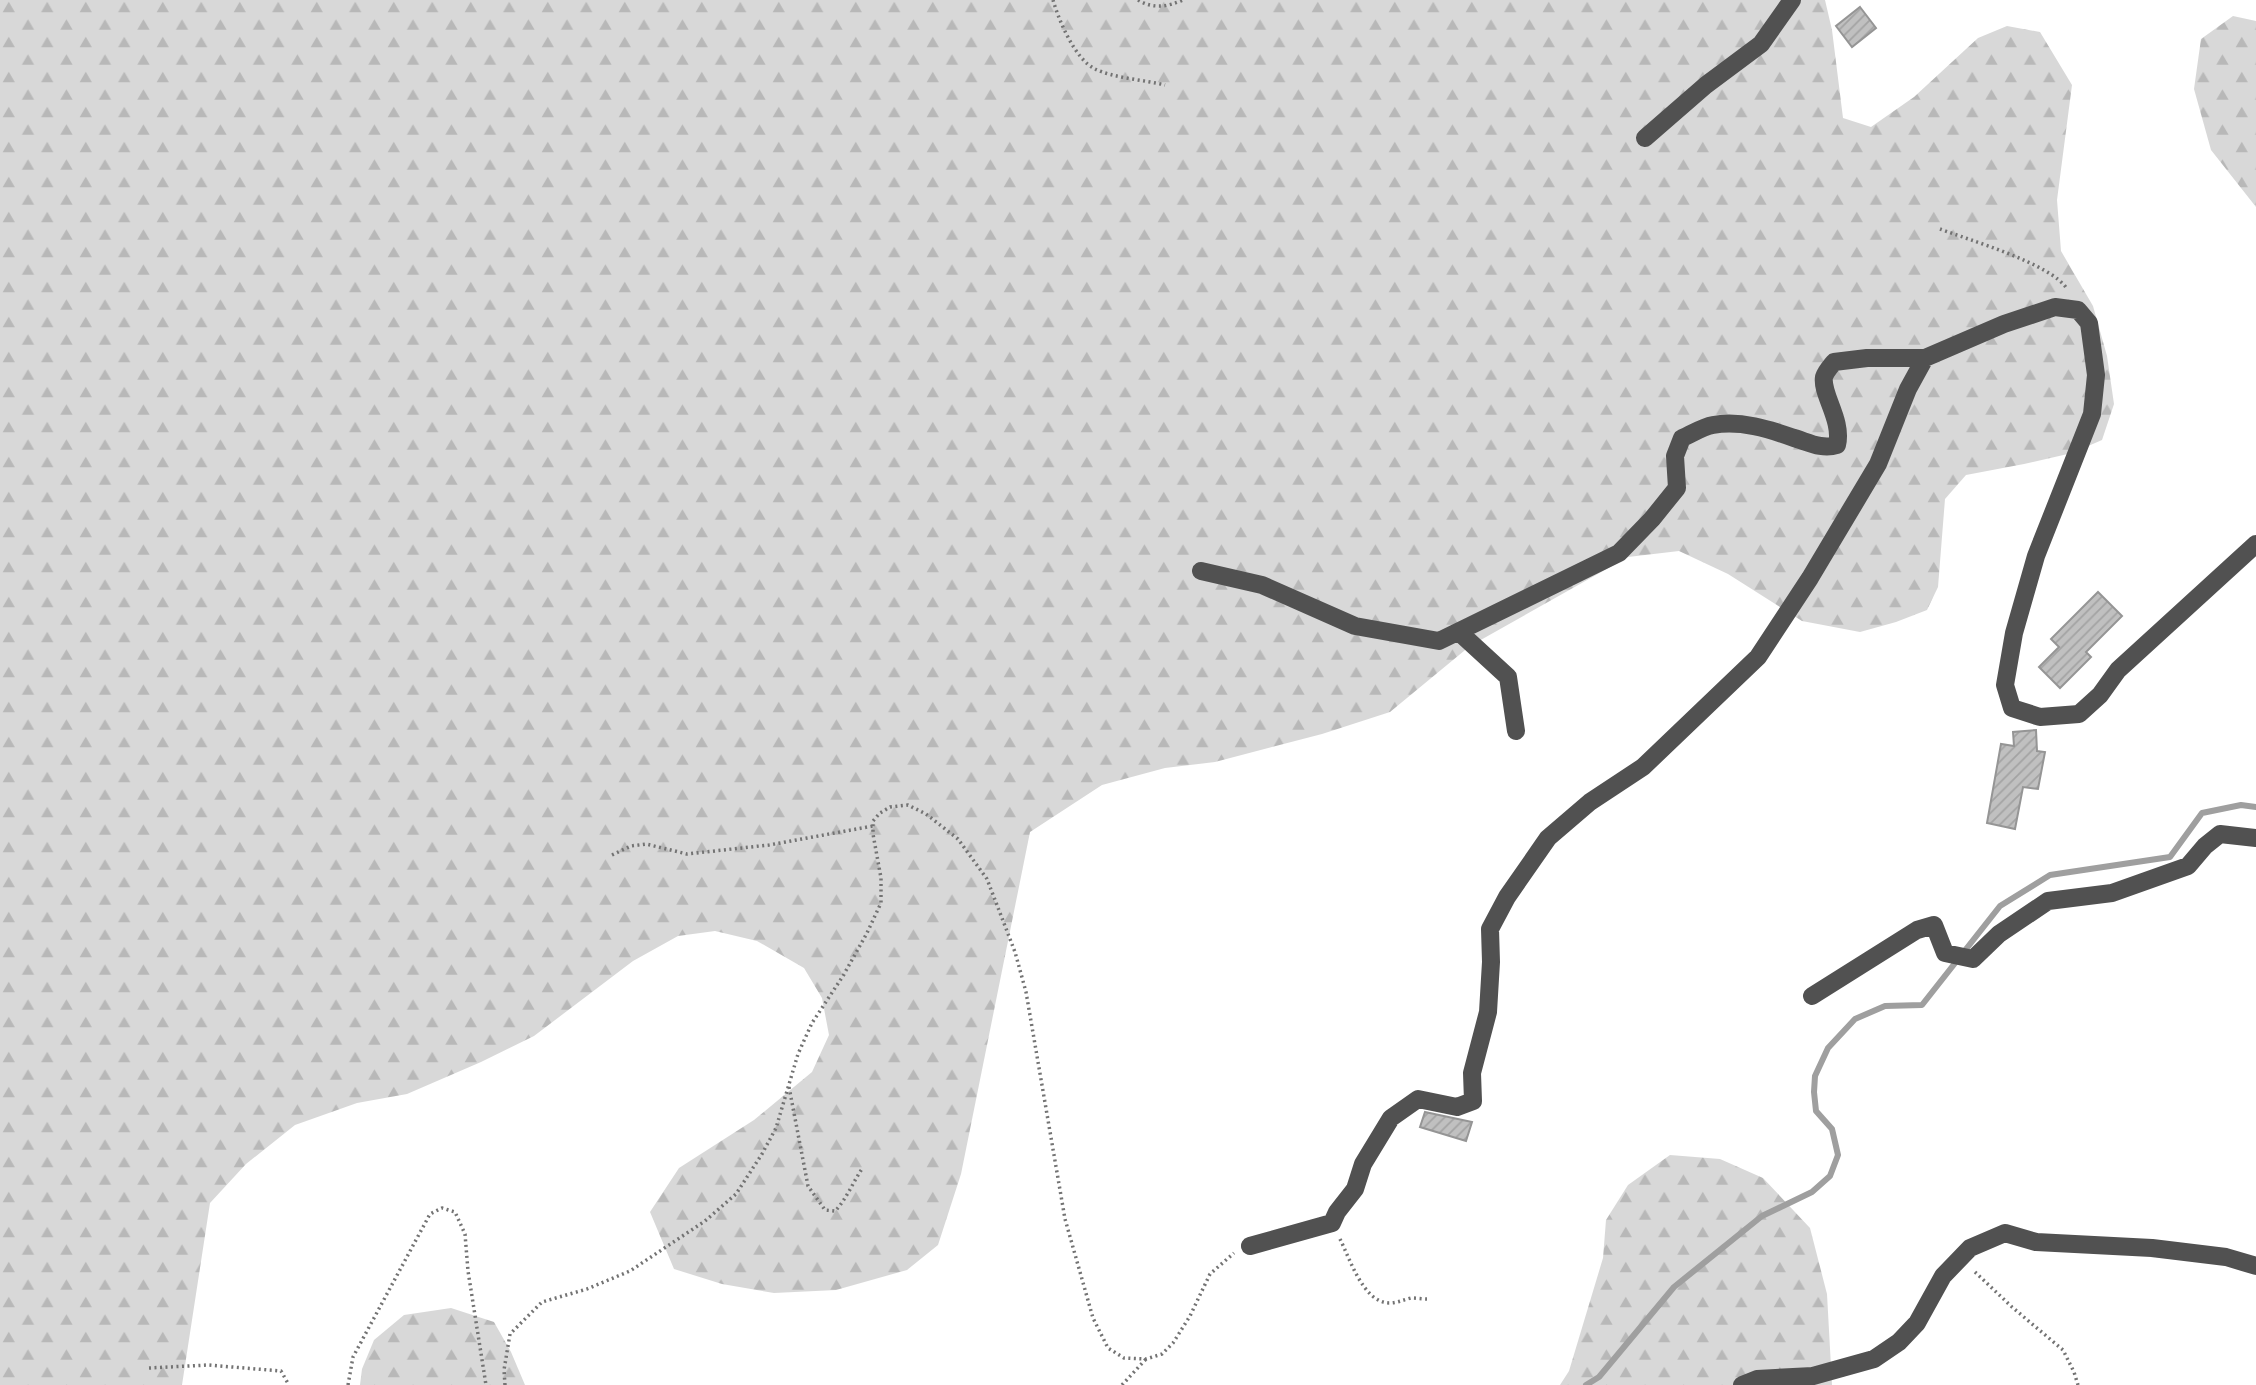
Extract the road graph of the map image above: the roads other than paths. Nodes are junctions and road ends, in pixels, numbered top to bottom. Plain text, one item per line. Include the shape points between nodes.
1 (1793, 0) edge
2 (1645, 138) dead end
3 (1925, 358) junction
4 (2256, 544) edge
5 (1201, 571) dead end
6 (1459, 632) junction
7 (1516, 731) dead end
8 (2256, 838) edge
9 (1812, 996) dead end
10 (1250, 1246) road end
11 (2256, 1266) edge
12 (1742, 1385) edge

1 - 2 street via 1761,44
3 - 4 street via 2055,307 2078,310 2089,323 2096,374 2092,414 2036,556 2014,634 2005,685 2012,708 2040,718 2078,714 2118,670
3 - 6 street via 1833,362 1824,382 1838,440 1828,447 1737,423 1710,425 1682,438 1675,456 1677,488 1619,552
3 - 10 street via 1878,464 1758,657 1643,767 1590,802 1548,838 1507,897 1490,929 1488,1012 1472,1073 1473,1101 1457,1107 1418,1099 1391,1118 1332,1223
5 - 6 street via 1262,585 1355,626 1439,641
6 - 7 street via 1508,677
8 - 9 street via 2220,834 2188,866 2112,893 2048,901 1999,934 1973,959 1945,953 1934,925 1917,930
11 - 12 street via 2226,1256 2036,1242 2005,1233 1970,1248 1943,1276 1917,1323 1874,1359 1814,1376 1757,1379

